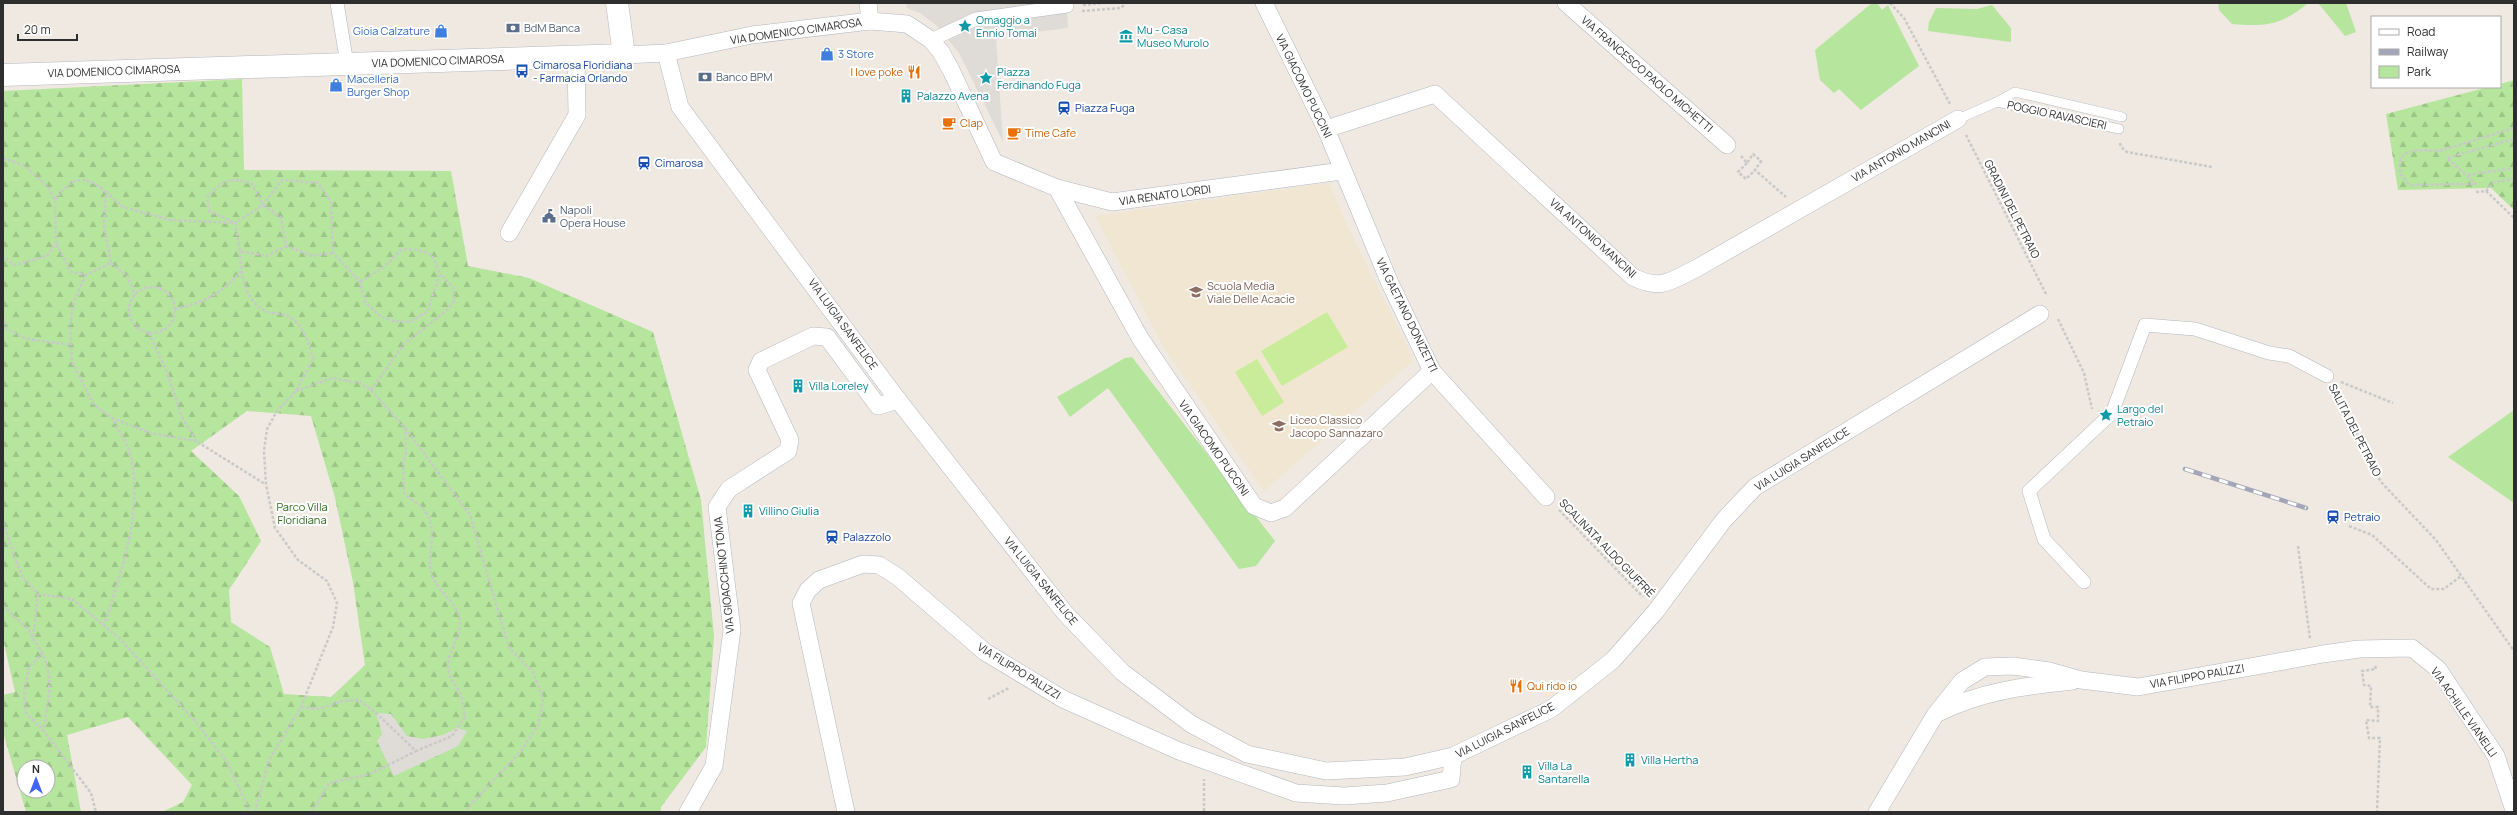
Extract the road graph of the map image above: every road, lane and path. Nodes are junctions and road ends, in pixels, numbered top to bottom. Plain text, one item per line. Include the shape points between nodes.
1 (337, 3) edge
2 (617, 3) edge
3 (868, 3) edge
4 (1103, 3) edge
5 (1126, 3) edge
6 (1264, 3) edge
7 (1566, 3) edge
8 (1890, 3) edge
9 (1068, 9) junction
10 (870, 21) junction
11 (931, 40) junction
12 (666, 53) junction
13 (576, 56) junction
14 (622, 63) junction
15 (348, 64) junction
16 (3, 75) edge
17 (621, 85) dead end
18 (1997, 102) junction
19 (2122, 117) dead end
20 (1958, 119) junction
21 (2514, 128) edge
22 (1326, 129) junction
23 (2119, 129) joint
24 (2514, 139) edge
25 (1735, 148) joint
26 (3, 158) edge
27 (1746, 163) junction
28 (2212, 167) dead end
29 (2514, 168) edge
30 (1342, 170) junction
31 (1754, 170) junction
32 (2468, 175) junction
33 (2514, 179) edge
34 (1057, 188) junction
35 (2486, 191) junction
36 (106, 192) junction
37 (2476, 192) dead end
38 (55, 200) junction
39 (263, 205) junction
40 (1800, 209) junction
41 (2514, 218) edge
42 (235, 223) junction
43 (509, 233) dead end
44 (56, 244) junction
45 (286, 246) junction
46 (240, 251) junction
47 (333, 253) junction
48 (3, 257) edge
49 (111, 263) junction
50 (241, 271) junction
51 (440, 274) junction
52 (86, 275) junction
53 (360, 282) junction
54 (134, 295) junction
55 (175, 309) junction
56 (2049, 310) junction
57 (3, 318) edge
58 (149, 333) junction
59 (72, 345) junction
60 (1432, 371) junction
61 (2328, 376) junction
62 (371, 390) junction
63 (296, 391) junction
64 (898, 400) junction
65 (2393, 403) dead end
66 (2108, 415) junction
67 (112, 418) junction
68 (405, 428) junction
69 (196, 441) junction
70 (266, 484) junction
71 (1546, 497) joint
72 (3, 523) edge
73 (2349, 526) dead end
74 (2298, 546) dead end
75 (2461, 576) junction
76 (2084, 582) dead end
77 (38, 594) junction
78 (3, 606) edge
79 (1656, 611) junction
80 (104, 626) junction
81 (33, 639) junction
82 (2359, 650) junction
83 (2514, 651) edge
84 (43, 652) junction
85 (2313, 656) junction
86 (2013, 666) junction
87 (2081, 680) junction
88 (2025, 686) junction
89 (1012, 687) dead end
90 (988, 699) dead end
91 (300, 707) junction
92 (1934, 715) junction
93 (43, 730) junction
94 (416, 751) junction
95 (1453, 756) junction
96 (1204, 776) dead end
97 (2514, 810) edge
98 (1204, 811) dead end
99 (96, 812) edge
100 (250, 812) edge
101 (254, 812) edge
102 (312, 812) edge
103 (464, 812) edge
104 (688, 812) edge
105 (846, 812) edge
106 (1877, 812) edge
107 (2377, 812) edge

1 - 15 street
2 - 14 street
3 - 10 street
4 - 9 path
5 - 9 path via 1121,8
6 - 22 street, VIA GIACOMO PUCCINI
7 - 25 street, VIA FRANCESCO PAOLO MICHETTI
8 - 20 path, GRADINI DEL PETRAIO via 1904,18
9 - 11 street via 1046,9 976,19
10 - 11 street via 907,24
10 - 12 street, VIA DOMENICO CIMAROSA via 752,35
11 - 34 street, VIA RENATO LORDI via 951,70 994,162
12 - 14 street, VIA DOMENICO CIMAROSA
12 - 64 street, VIA LUIGIA SANFELICE via 680,107
13 - 14 street, VIA DOMENICO CIMAROSA
13 - 15 street, VIA DOMENICO CIMAROSA
13 - 43 street via 577,115
14 - 17 path
15 - 16 street, VIA DOMENICO CIMAROSA
18 - 19 lane via 2015,92
18 - 20 lane, POGGIO RAVASCIERI
18 - 23 lane, POGGIO RAVASCIERI
20 - 40 street, VIA ANTONIO MANCINI
20 - 56 path, GRADINI DEL PETRAIO
21 - 32 path via 2439,151 2416,150 2404,154 2399,162 2399,170 2410,185 2476,184
22 - 30 street, VIA GIACOMO PUCCINI
22 - 40 street, VIA ANTONIO MANCINI via 1435,94 1633,277 1647,284 1663,285
23 - 28 path, POGGIO RAVASCIERI via 2121,148 2127,152
24 - 32 path via 2446,158
25 - 27 path
26 - 38 path via 25,166 47,186
27 - 31 path via 1738,172 1746,179
27 - 31 path via 1753,154 1762,161
29 - 32 path
30 - 34 street, VIA RENATO LORDI via 1112,202
30 - 60 street, VIA GAETANO DONIZETTI via 1389,281
31 - 40 path
33 - 35 path via 2494,182
34 - 60 street, VIA GIACOMO PUCCINI via 1140,338 1254,506 1271,513 1285,508
35 - 37 path
35 - 41 path
36 - 38 path via 93,181 79,179 65,187
36 - 42 path via 123,207 170,220
36 - 49 path via 104,226
38 - 44 path
39 - 42 path
39 - 42 path via 252,184 237,179 219,184 207,197 209,211
39 - 45 path via 281,218
39 - 47 path via 282,180 318,183 331,202
42 - 46 path
44 - 48 path via 47,256 15,265
44 - 52 path via 71,272
45 - 46 path via 267,256
45 - 47 path via 312,256
46 - 50 path
47 - 53 path
49 - 52 path
49 - 54 path via 128,277
50 - 55 path via 229,286 213,297 198,304
50 - 63 path via 253,303 267,312 290,317 308,338 313,359
51 - 53 path via 432,255 419,250 402,249 384,267
51 - 53 path via 427,312 409,322 393,321 372,310 365,302
51 - 62 path via 453,287 455,300 446,311 404,344
52 - 59 path via 74,301 70,325
54 - 55 path via 147,288 162,290 168,294
54 - 58 path via 129,308 132,321 136,327
55 - 58 path via 170,324 157,332
56 - 66 path, GRADINI DEL PETRAIO via 2084,373 2095,419
56 - 79 street, VIA LUIGIA SANFELICE via 1755,487 1722,521
57 - 59 path via 7,329 26,340
58 - 69 path via 167,372 182,417
59 - 67 path via 72,362 94,405
60 - 71 street, VIA GAETANO DONIZETTI
61 - 65 path
61 - 66 street, SALITA DEL PETRAIO via 2289,356 2269,353 2195,329 2145,325 2112,413
61 - 75 path, SALITA DEL PETRAIO via 2343,411 2381,482 2436,540
62 - 63 path via 360,383 332,378
62 - 68 path
63 - 70 path via 277,411 267,429 264,451
64 - 95 street, VIA LUIGIA SANFELICE via 1065,613 1122,672 1191,724 1247,754 1326,771 1406,767
64 - 104 street, VIA GIOACCHINO TOMA via 878,406 826,337 813,336 761,361 757,370 790,440 788,451 729,489 717,507 732,630 714,766
66 - 76 street via 2029,491 2044,539
67 - 69 path via 150,433
67 - 80 path via 130,455 136,495 130,532
68 - 94 path via 404,493 424,509 432,522 432,576 451,600 459,617 454,648 448,665 449,677 460,695 465,717 452,736
68 - 103 path via 470,515 509,648 533,672 543,699 538,726 521,751
69 - 70 path
70 - 91 path via 275,528 298,560 327,581 337,603 333,627
71 - 79 path, SCALINATA ALDO GIUFFRÉ
72 - 77 path via 22,578
73 - 75 path via 2372,535 2431,589 2444,589
74 - 85 path
75 - 83 path, SALITA DEL PETRAIO
77 - 80 path via 72,600
77 - 81 path
78 - 81 path via 29,630
79 - 95 street, VIA LUIGIA SANFELICE via 1613,660 1551,709
80 - 100 path via 120,639 183,708 227,762
81 - 84 path
82 - 85 street, VIA ACHILLE VIANELLI
82 - 97 street, VIA ACHILLE VIANELLI via 2412,648 2438,669 2496,756
82 - 107 path via 2361,654 2372,655 2376,669 2362,671 2364,685 2371,686 2370,707 2378,707 2378,721 2366,720 2369,738 2380,738
84 - 93 path via 50,678
84 - 93 path via 29,667 24,692 26,713
85 - 87 street, VIA FILIPPO PALIZZI via 2138,687
86 - 87 street, VIA FILIPPO PALIZZI via 2049,670
86 - 88 lane via 2025,676
86 - 92 street, VIA FILIPPO PALIZZI via 1985,667 1962,681
87 - 88 street, VIA FILIPPO PALIZZI
88 - 92 street, VIA FILIPPO PALIZZI via 1987,693
89 - 90 path
91 - 94 path via 319,709 342,701 359,700
91 - 101 path via 269,760
92 - 106 street, VIA FILIPPO PALIZZI
93 - 99 path via 91,793
94 - 102 path via 370,774 329,783
95 - 105 street, VIA FILIPPO PALIZZI via 1451,779 1387,794 1296,794 1179,751 1064,699 985,652 898,577 880,565 863,564 819,580 808,590 801,603
96 - 98 path

